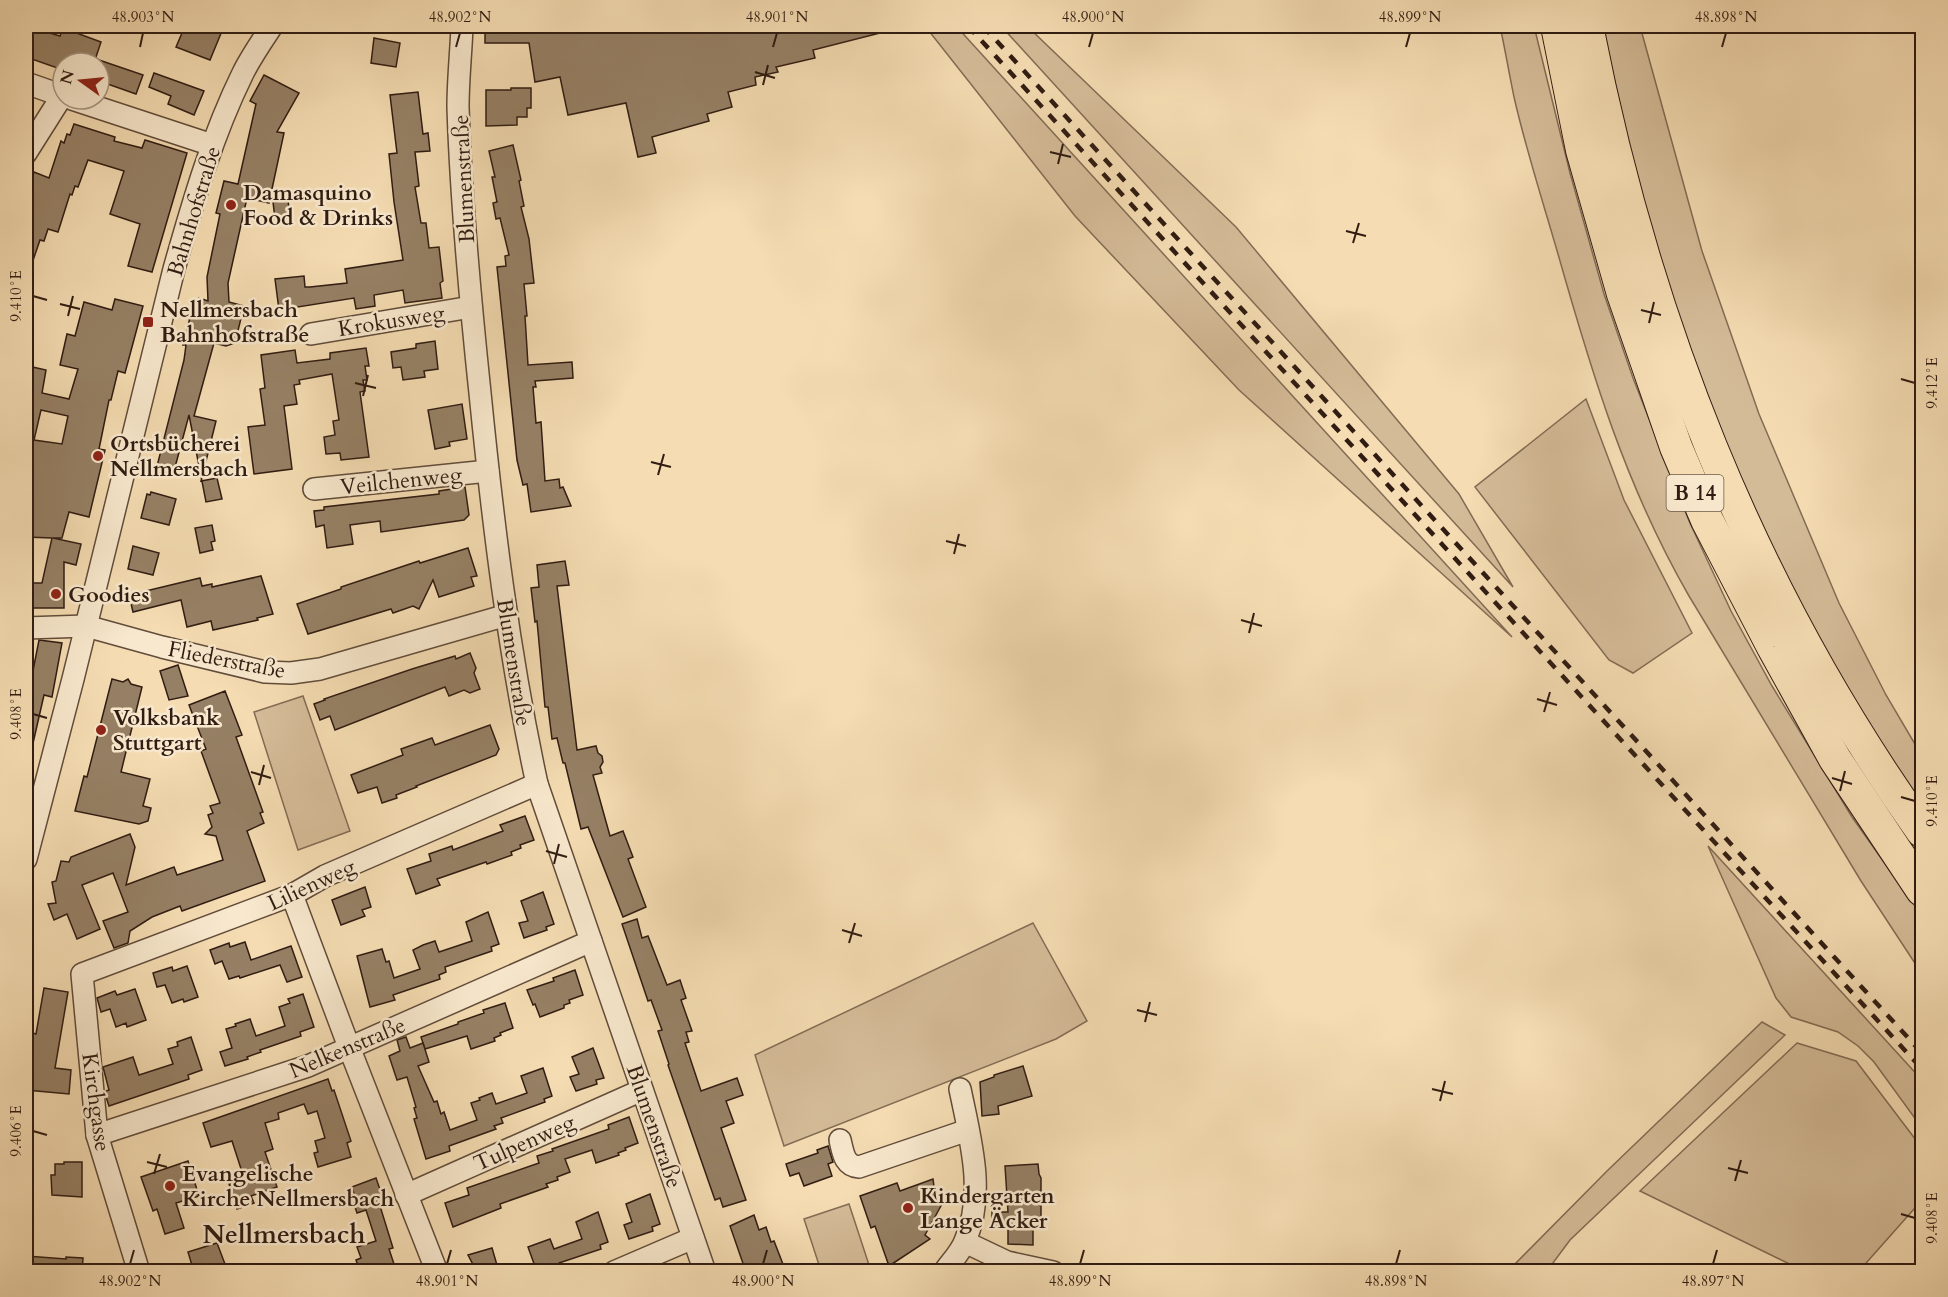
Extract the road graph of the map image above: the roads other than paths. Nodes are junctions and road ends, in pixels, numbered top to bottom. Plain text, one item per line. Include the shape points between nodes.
1 (272, 26) edge
2 (462, 26) edge
3 (1557, 26) edge
4 (1587, 26) edge
5 (26, 83) edge
6 (51, 92) edge
7 (56, 111) edge
8 (109, 111) edge
9 (212, 145) junction
10 (26, 153) edge
11 (471, 307) junction
12 (311, 333) dead end
13 (488, 471) junction
14 (314, 489) dead end
15 (507, 615) junction
16 (86, 626) junction
17 (26, 628) edge
18 (537, 784) junction
19 (1923, 831) edge
20 (26, 859) edge
21 (1923, 890) edge
22 (292, 895) junction
23 (591, 941) junction
24 (82, 974) joint
25 (349, 1047) junction
26 (960, 1089) dead end
27 (642, 1090) junction
28 (969, 1130) junction
29 (97, 1135) junction
30 (840, 1140) dead end
31 (406, 1195) junction
32 (693, 1238) junction
33 (965, 1242) junction
34 (139, 1272) edge
35 (437, 1272) edge
36 (614, 1272) edge
37 (705, 1272) edge
38 (944, 1272) edge
39 (1053, 1272) edge

1 - 9 street, Bahnhofstraße via 244,72
2 - 11 street, Blumenstraße via 458,106
3 - 21 highway, B 14 via 1582,150 1623,294 1698,499 1835,759
4 - 19 highway, B 14 via 1606,119 1648,275 1726,486 1817,668
5 - 6 street
7 - 10 street
8 - 9 street
9 - 16 street, Bahnhofstraße via 174,269
11 - 12 street, Krokusweg
11 - 13 street, Blumenstraße
13 - 14 street, Veilchenweg
13 - 15 street, Blumenstraße
15 - 16 street, Fliederstraße via 320,669 291,673 234,666
15 - 18 street, Blumenstraße
16 - 17 street, Fliederstraße
16 - 20 street, Bahnhofstraße
18 - 22 street, Lilienweg via 326,876
18 - 23 street, Blumenstraße
22 - 24 street, Lilienweg
22 - 25 street
23 - 25 street, Nelkenstraße
23 - 27 street, Blumenstraße
24 - 29 street, Kirchgasse
25 - 29 street, Nelkenstraße via 308,1066
25 - 31 street
26 - 28 street
27 - 31 street, Tulpenweg
27 - 32 street, Blumenstraße
28 - 30 street via 859,1167 847,1163
28 - 33 street via 975,1203
29 - 34 street, Kirchgasse
31 - 35 street
32 - 36 street
32 - 37 street, Blumenstraße
33 - 38 street
33 - 39 street via 1007,1262

